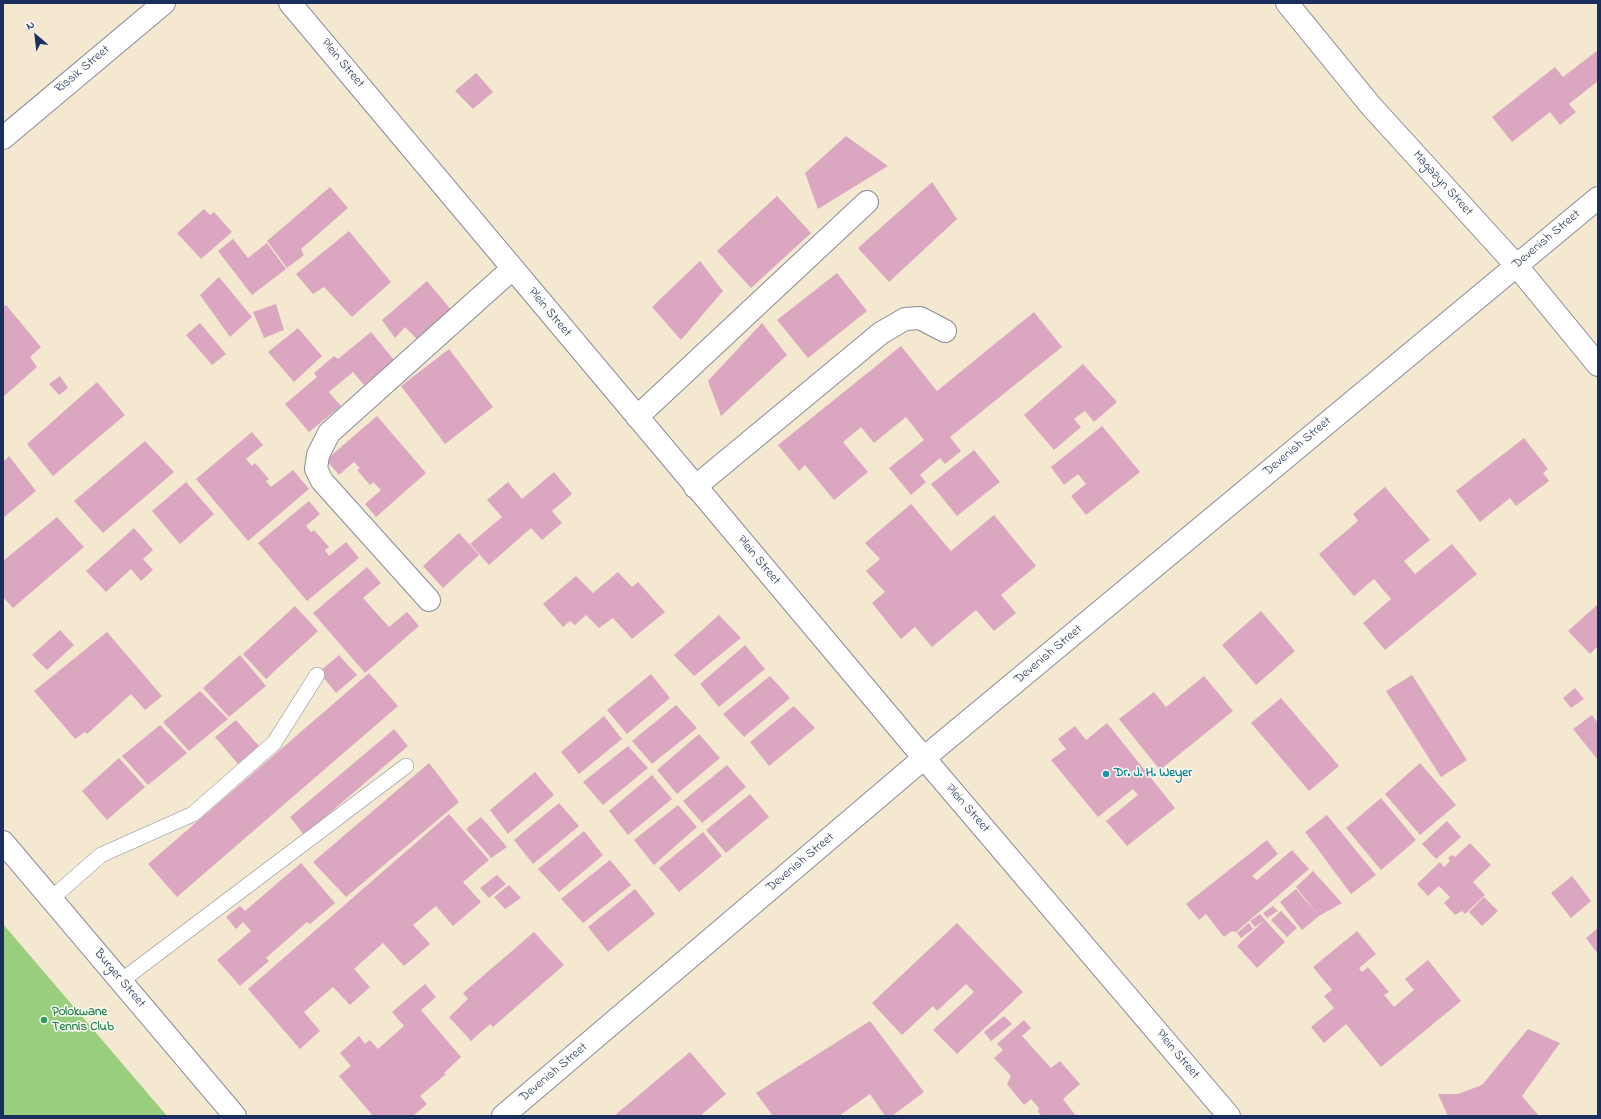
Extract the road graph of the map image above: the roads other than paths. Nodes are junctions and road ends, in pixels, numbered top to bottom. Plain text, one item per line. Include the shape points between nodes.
1 (164, 3) edge
2 (290, 3) edge
3 (1287, 3) edge
4 (3, 138) edge
5 (1598, 198) edge
6 (867, 202) dead end
7 (1516, 266) junction
8 (512, 269) junction
9 (945, 331) dead end
10 (1598, 365) edge
11 (636, 417) junction
12 (695, 486) junction
13 (429, 600) dead end
14 (317, 675) dead end
15 (924, 758) junction
16 (406, 766) dead end
17 (3, 842) edge
18 (51, 899) junction
19 (121, 982) junction
20 (235, 1116) edge
21 (503, 1116) edge
22 (1229, 1116) edge

1 - 4 street, Rissik Street
2 - 8 street, Plein Street
3 - 7 street, Magazyn Street via 1371,106
5 - 7 street, Devenish Street
6 - 11 street
7 - 10 street, Magazyn Street
7 - 15 street, Devenish Street
8 - 11 street, Plein Street
8 - 13 street via 329,433 318,455 316,469 322,481
9 - 12 street via 920,318 905,319 881,333
11 - 12 street, Plein Street
12 - 15 street, Plein Street
14 - 18 lane via 274,743 193,814 101,855
15 - 21 street, Devenish Street
15 - 22 street, Plein Street
16 - 19 lane
17 - 18 street, Burger Street
18 - 19 street, Burger Street
19 - 20 street, Burger Street

